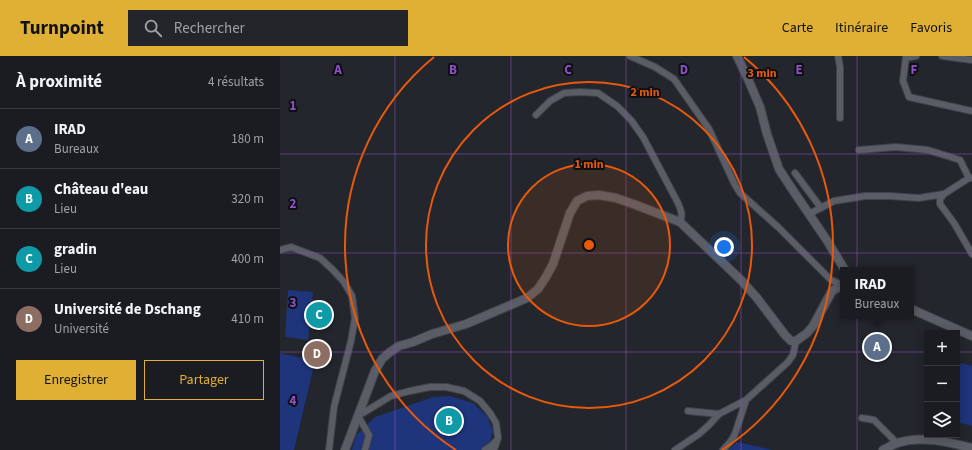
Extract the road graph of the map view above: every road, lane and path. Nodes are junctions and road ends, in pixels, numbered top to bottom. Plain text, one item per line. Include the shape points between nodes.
1 (630, 56) edge
2 (737, 56) edge
3 (838, 56) edge
4 (916, 56) edge
5 (942, 56) edge
6 (906, 57) edge
7 (972, 60) edge
8 (972, 111) edge
9 (536, 115) dead end
10 (840, 118) dead end
11 (859, 150) dead end
12 (795, 173) dead end
13 (971, 178) edge
14 (944, 194) junction
15 (821, 208) junction
16 (809, 214) junction
17 (680, 222) junction
18 (280, 250) edge
19 (972, 254) edge
20 (843, 267) edge
21 (840, 284) edge
22 (840, 287) edge
23 (914, 310) edge
24 (972, 336) edge
25 (796, 341) junction
26 (746, 400) junction
27 (688, 412) dead end
28 (719, 414) junction
29 (358, 416) junction
30 (862, 418) dead end
31 (498, 438) junction
32 (897, 443) junction
33 (972, 448) edge
34 (329, 450) edge
35 (344, 450) edge
36 (365, 450) edge
37 (485, 450) edge
38 (494, 450) edge
39 (675, 450) edge
40 (723, 450) edge
41 (883, 450) edge

1 - 21 street via 674,78 709,129 740,193 831,280
2 - 16 street via 760,107 779,169
3 - 10 street
4 - 6 street
5 - 7 street
6 - 8 street via 903,81 909,97
9 - 17 street via 550,101 564,93 598,93 617,106 644,137 678,203 681,211
11 - 13 street via 896,146 928,150 960,160
12 - 15 street
13 - 14 street
14 - 15 street via 919,198 865,196 834,201
14 - 19 street via 940,204
15 - 16 street
16 - 20 street
17 - 25 street via 741,280 785,335 791,341
17 - 29 street via 616,198 599,195 587,196 577,201 570,213 553,264 538,289 527,298 511,305 466,324 399,346 390,352 375,371
18 - 34 street via 292,247 320,258 344,282 352,296 356,318 334,408
22 - 25 street via 832,291 814,326
23 - 24 street
25 - 26 street via 788,362
26 - 28 street
26 - 40 street via 735,434
27 - 28 street
28 - 39 street via 699,434
29 - 31 street via 391,396 430,387 446,387 464,391 480,400 496,423
29 - 35 street
29 - 36 street via 369,435
30 - 32 street via 874,420
31 - 37 street
31 - 38 street
32 - 33 street via 935,440
32 - 41 street

